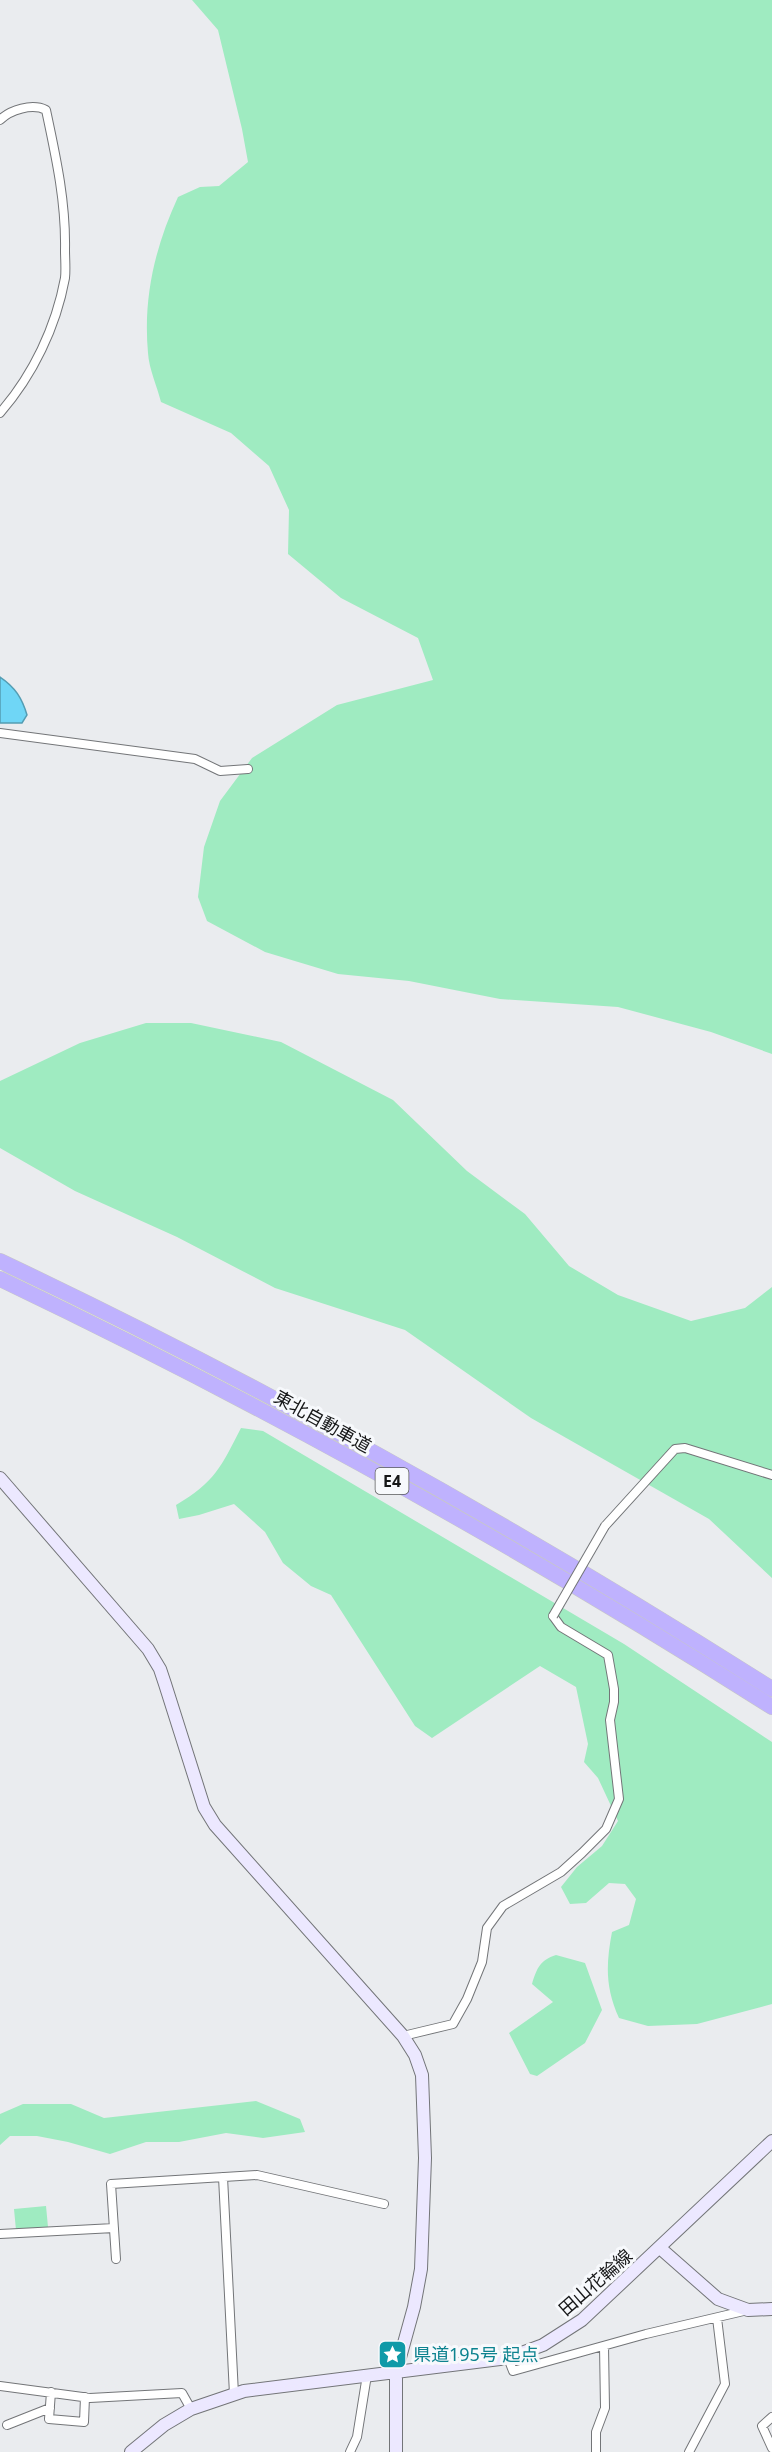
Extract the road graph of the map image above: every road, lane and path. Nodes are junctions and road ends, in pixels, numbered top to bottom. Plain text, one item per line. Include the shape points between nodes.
1 (0, 120) edge
2 (0, 413) edge
3 (0, 733) edge
4 (248, 769) dead end
5 (0, 1261) edge
6 (0, 1279) edge
7 (772, 1475) edge
8 (0, 1478) edge
9 (772, 1689) edge
10 (772, 1707) edge
11 (403, 2036) junction
12 (772, 2141) edge
13 (223, 2177) junction
14 (384, 2204) dead end
15 (114, 2228) junction
16 (0, 2234) edge
17 (660, 2248) junction
18 (116, 2259) dead end
19 (772, 2309) edge
20 (748, 2310) junction
21 (717, 2318) junction
22 (604, 2346) junction
23 (508, 2358) junction
24 (396, 2372) junction
25 (367, 2375) junction
26 (0, 2386) edge
27 (51, 2392) junction
28 (234, 2394) junction
29 (85, 2397) junction
30 (50, 2408) junction
31 (191, 2409) junction
32 (772, 2417) edge
33 (7, 2425) dead end
34 (772, 2448) edge
35 (131, 2452) edge
36 (350, 2452) edge
37 (396, 2452) edge
38 (596, 2452) edge
39 (690, 2452) edge

1 - 2 street via 8,112 40,107 46,110 66,224 65,277 46,339 38,360
3 - 4 street via 195,759 220,771
5 - 9 highway, 東北自動車道 / E4 via 220,1370 434,1486 613,1590
6 - 10 highway, 東北自動車道 / E4 via 213,1384 417,1495
7 - 11 street, bridge via 685,1448 675,1449 605,1526 553,1616 561,1627 608,1655 615,1689 610,1720 620,1798 606,1829 582,1853 561,1872 503,1906 487,1928 482,1962 453,2024
8 - 11 street via 148,1649 165,1684 204,1807 215,1825
11 - 24 street via 422,2075 425,2158 421,2269
12 - 17 street, 田山花輪線
13 - 14 street via 257,2175
13 - 15 street via 111,2184
13 - 28 street
15 - 16 street
15 - 18 street
17 - 20 street via 718,2299
17 - 23 street, 田山花輪線 via 582,2320 543,2345
19 - 20 street
20 - 21 street
21 - 22 street
21 - 39 street via 725,2384
22 - 23 street via 513,2371
22 - 38 street via 605,2408 596,2432
23 - 24 street, 田山花輪線
24 - 25 street, 田山花輪線
24 - 37 street
25 - 28 street, 田山花輪線
25 - 36 street via 357,2437
26 - 27 street
27 - 29 street
27 - 30 street
28 - 31 street, 田山花輪線
29 - 30 street via 84,2422 49,2419
29 - 31 street via 182,2392
30 - 33 street
31 - 35 street, 田山花輪線
32 - 34 street via 762,2426

